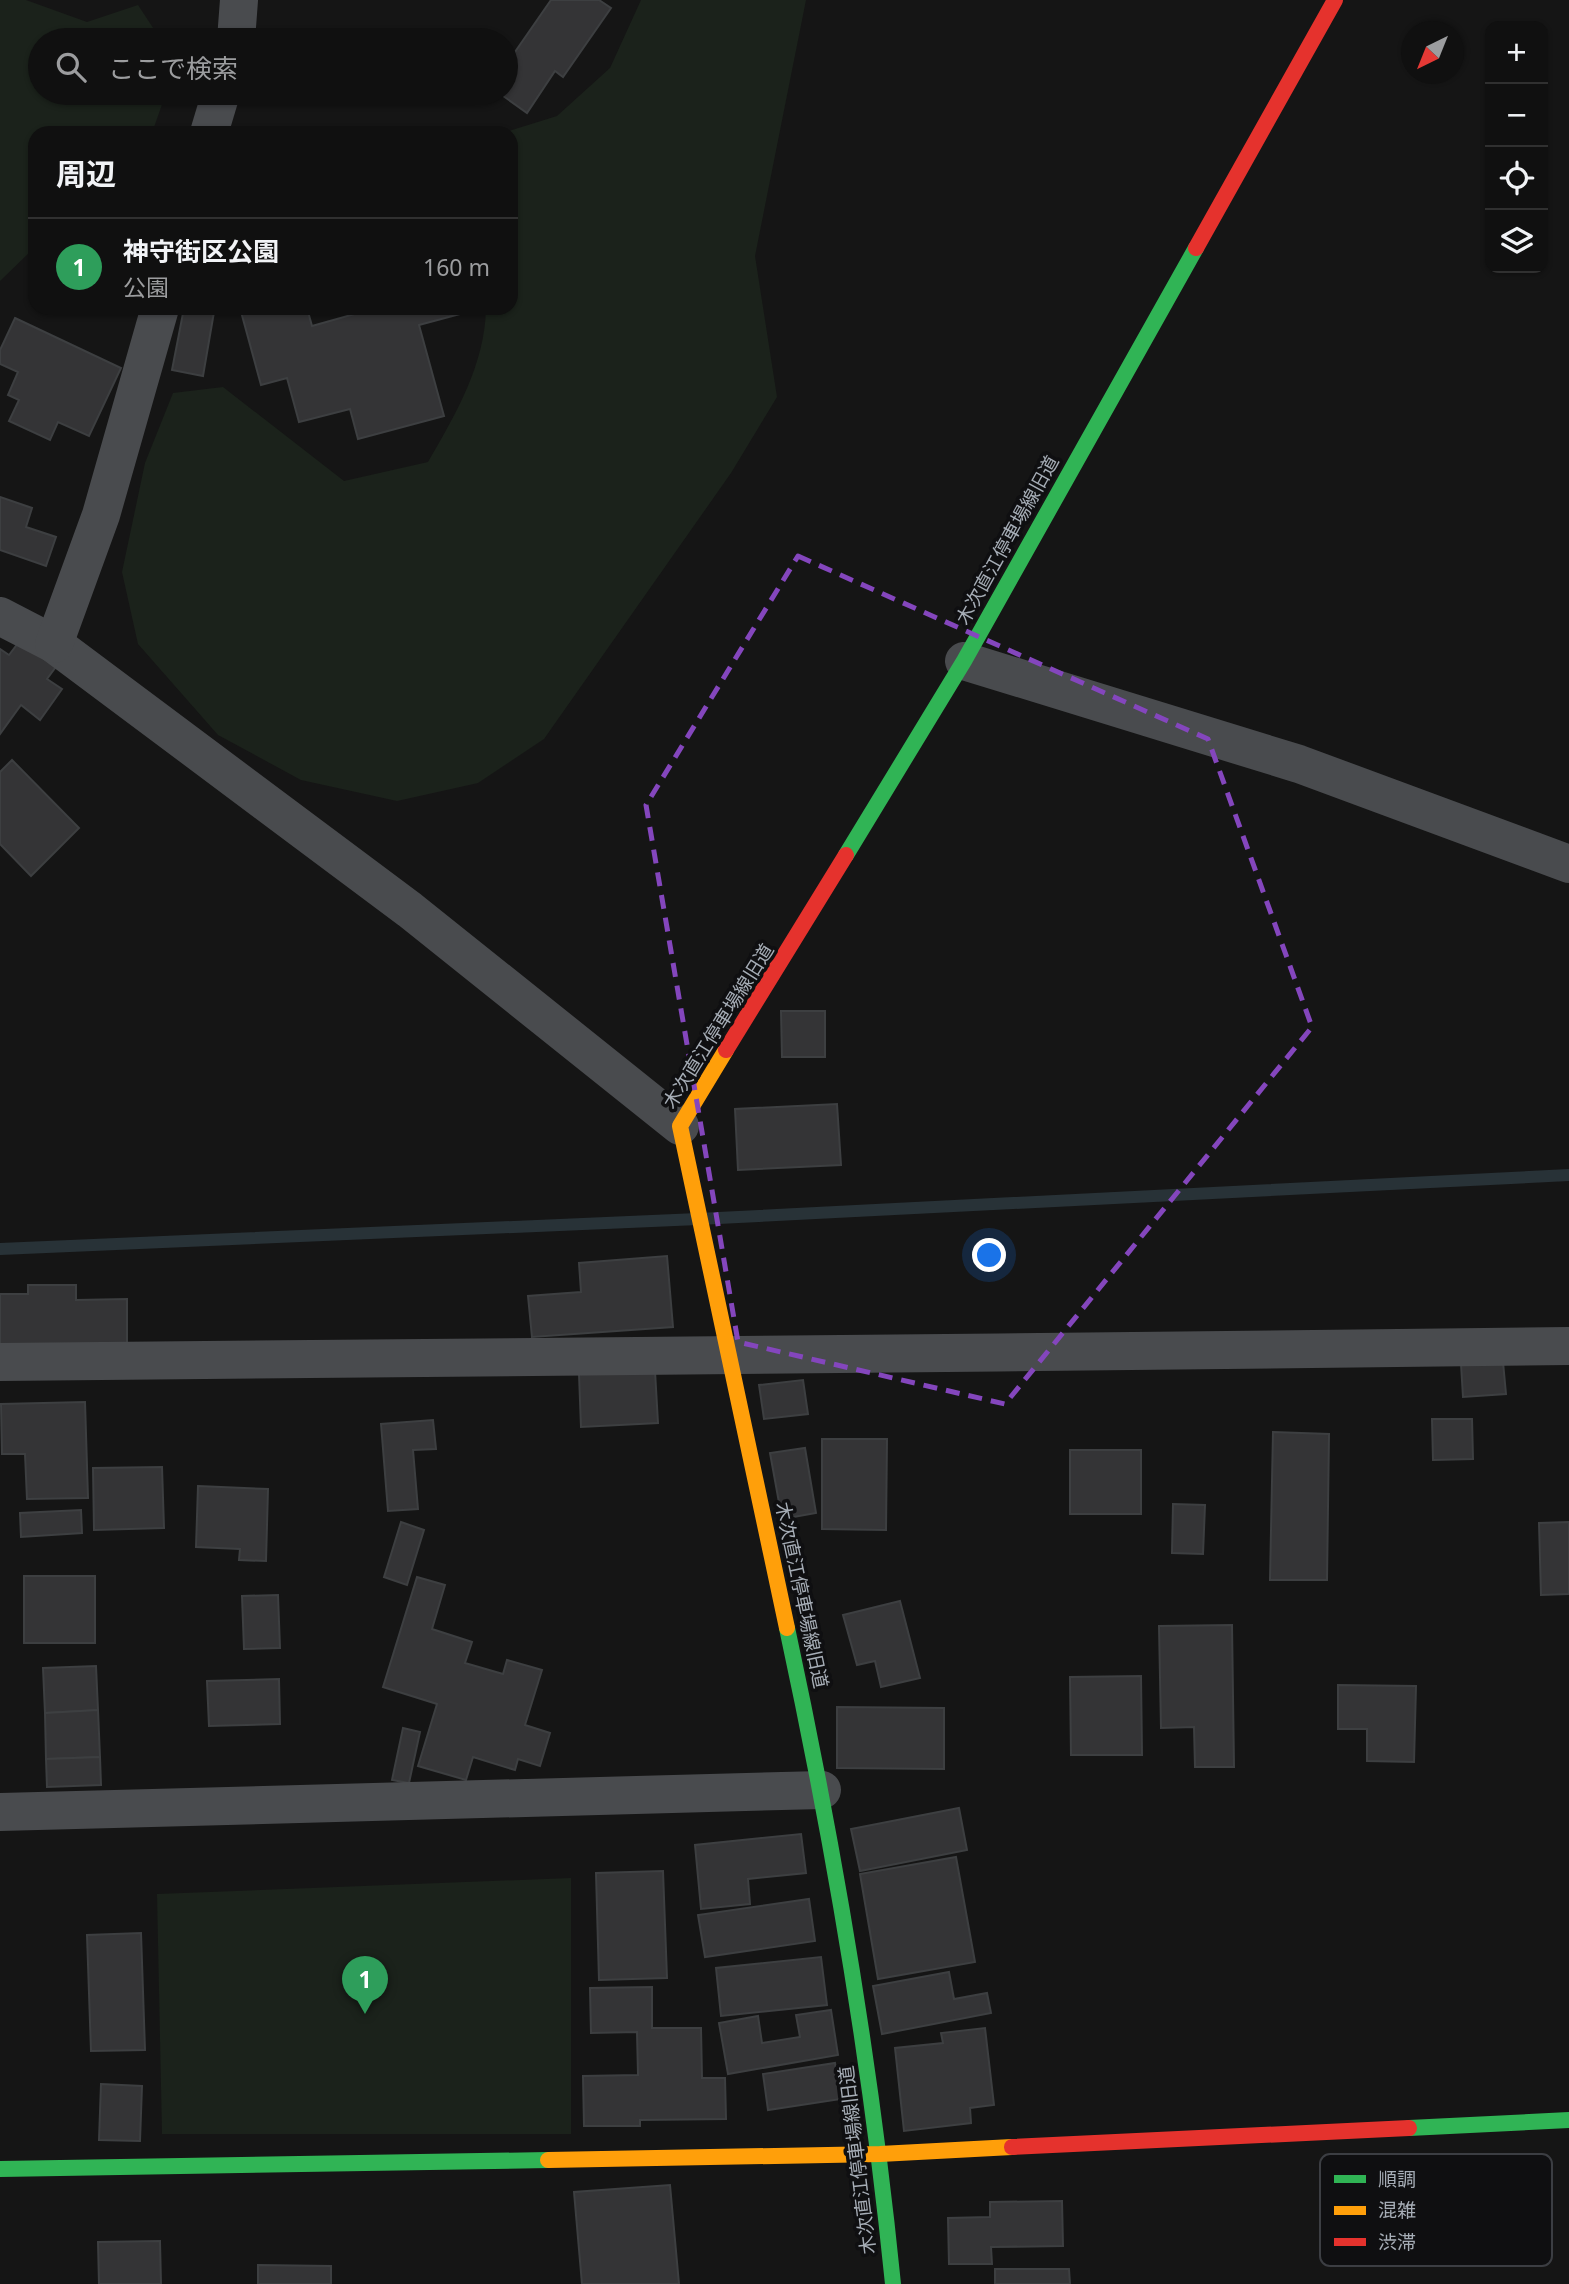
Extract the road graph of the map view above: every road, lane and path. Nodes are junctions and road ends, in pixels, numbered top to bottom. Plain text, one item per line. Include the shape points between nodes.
1 (239, 0) edge
2 (1335, 0) edge
3 (237, 28) edge
4 (217, 105) edge
5 (211, 126) edge
6 (158, 315) edge
7 (0, 616) edge
8 (54, 644) junction
9 (964, 661) junction
10 (1569, 864) edge
11 (680, 1126) junction
12 (1569, 1346) edge
13 (729, 1354) junction
14 (0, 1362) edge
15 (822, 1790) junction
16 (0, 1812) edge
17 (1569, 2120) edge
18 (880, 2154) junction
19 (0, 2169) edge
20 (893, 2284) edge

1 - 3 street
2 - 9 street, 木次直江停車場線旧道
4 - 5 street
6 - 8 street via 101,515
7 - 8 street
8 - 11 street via 410,910
9 - 10 street via 1298,764
9 - 11 street, 木次直江停車場線旧道
11 - 13 street, 木次直江停車場線旧道
12 - 13 street
13 - 14 street
13 - 15 street, 木次直江停車場線旧道
15 - 16 street
15 - 18 street, 木次直江停車場線旧道
17 - 18 street
18 - 19 street
18 - 20 street, 木次直江停車場線旧道

